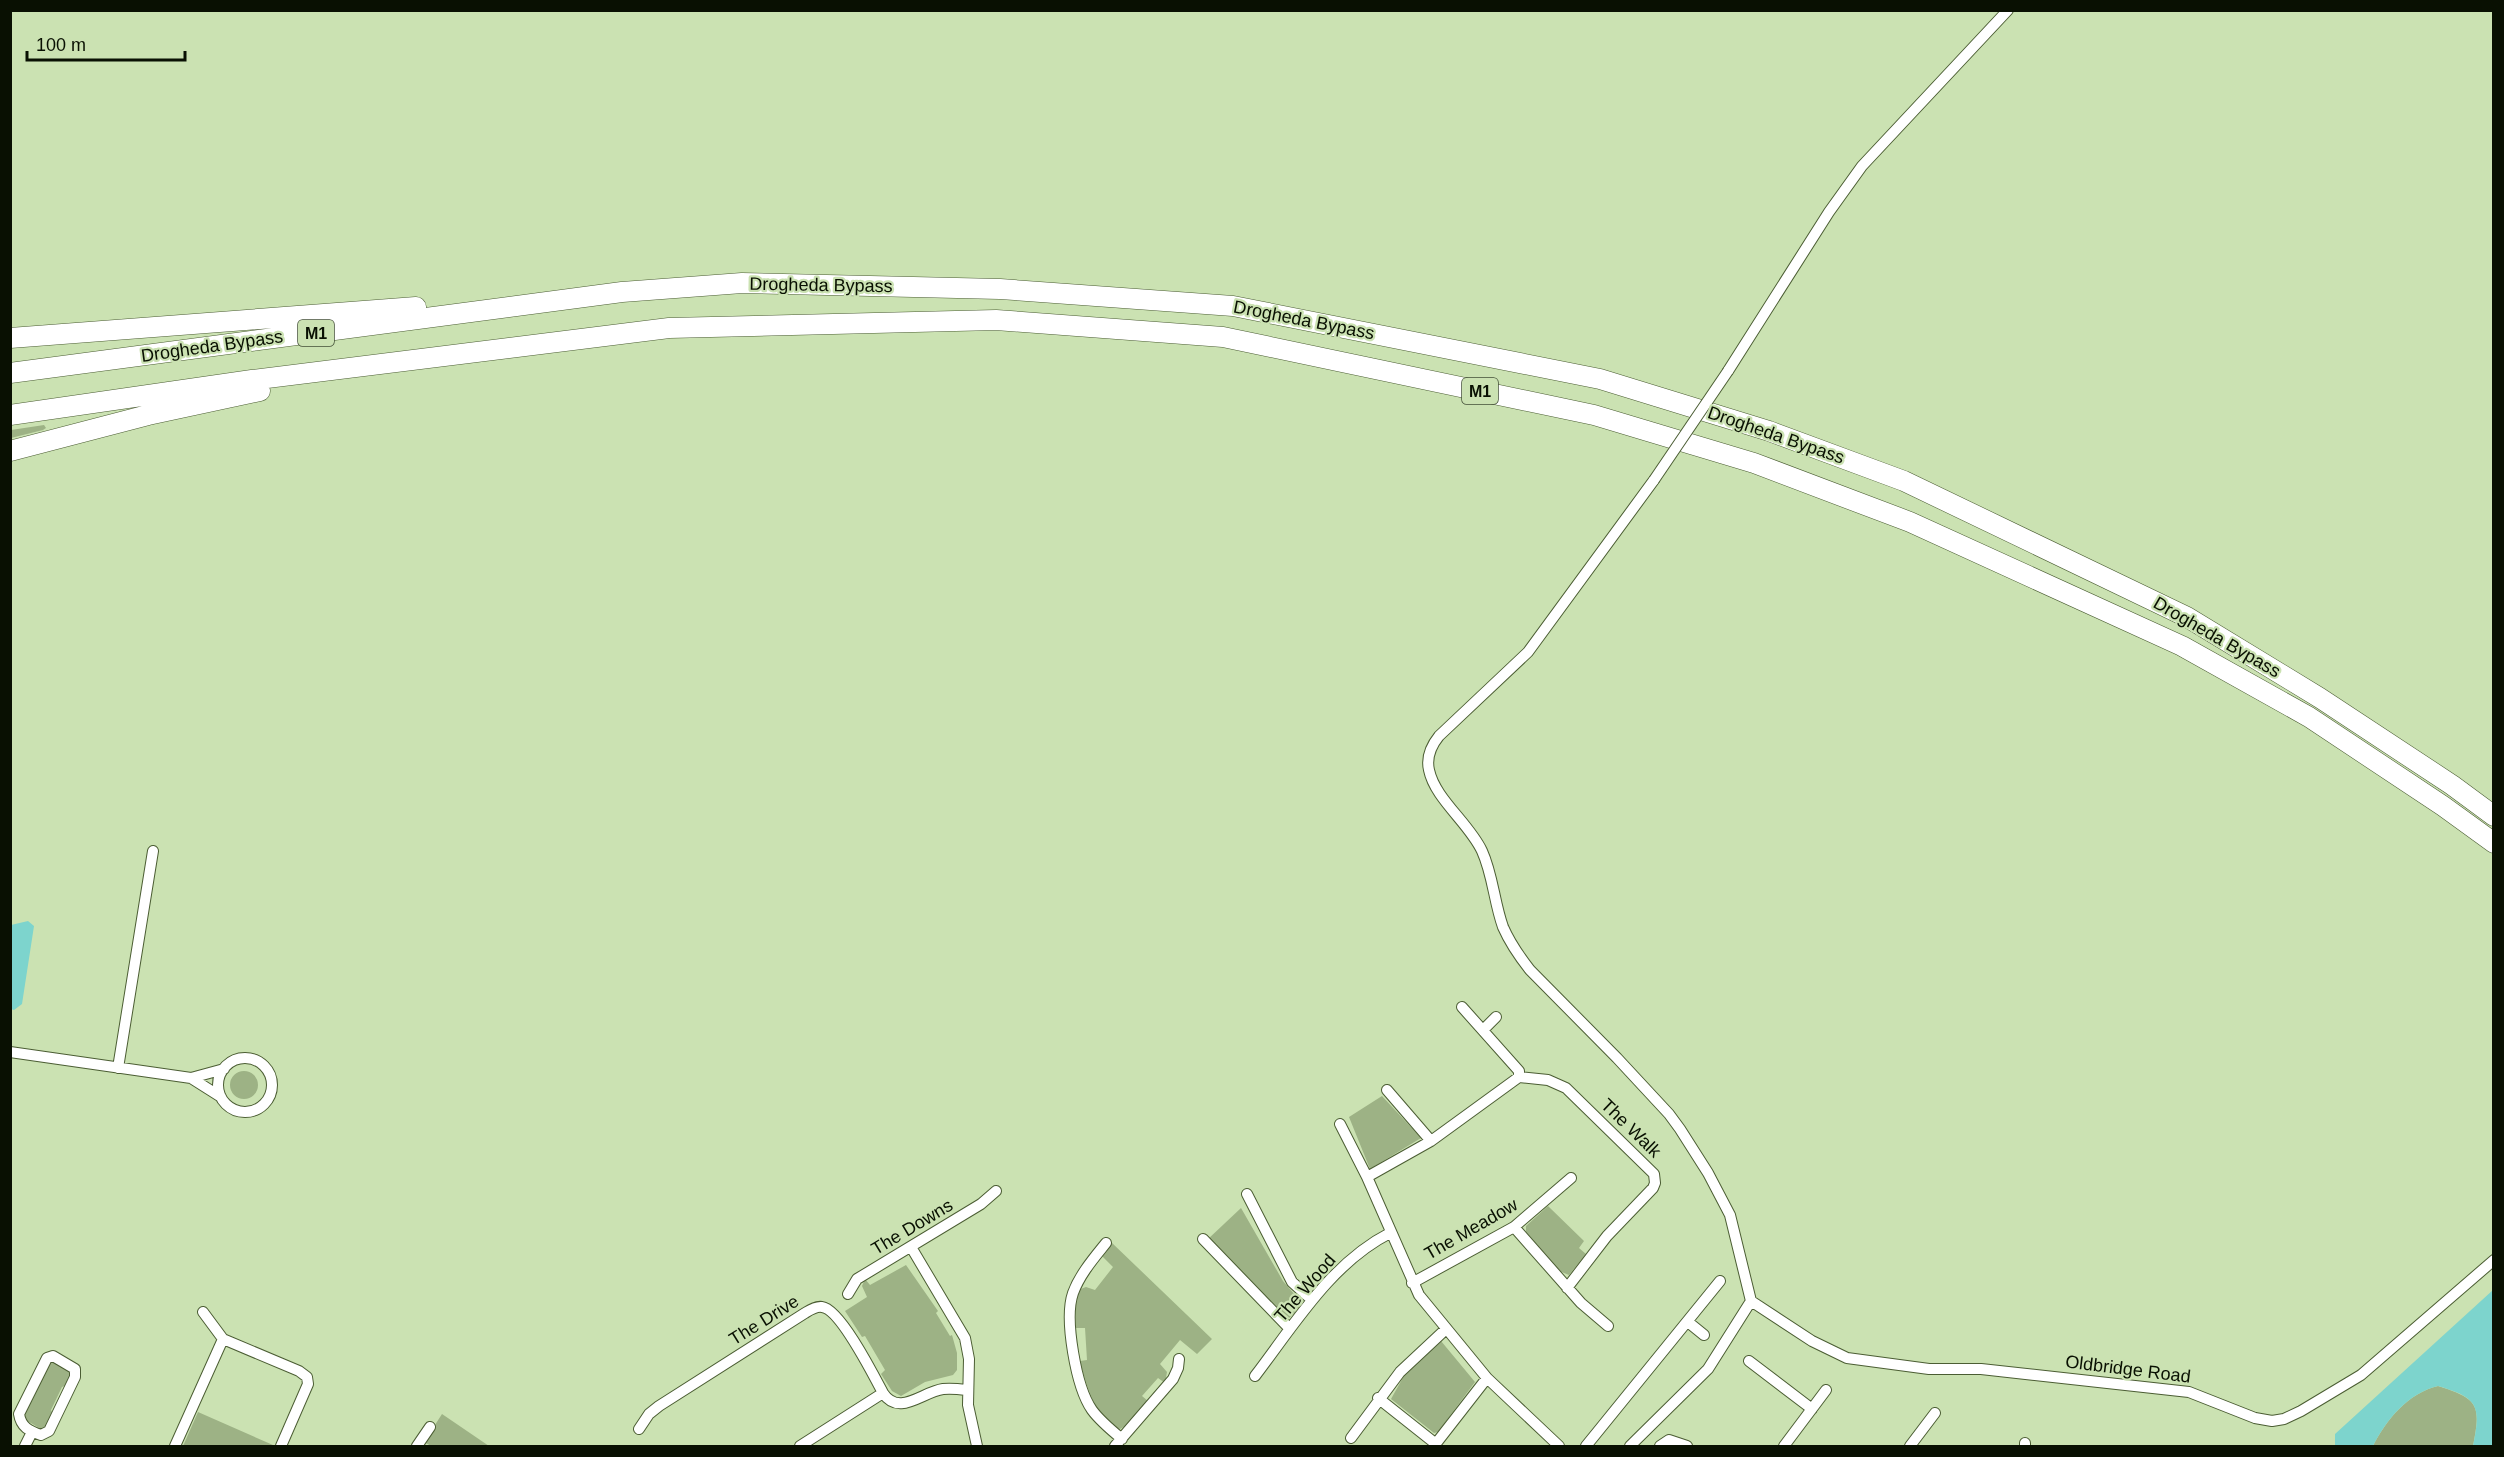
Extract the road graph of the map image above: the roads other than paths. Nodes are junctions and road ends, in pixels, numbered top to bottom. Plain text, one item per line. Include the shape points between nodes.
1 (2008, 10) edge
2 (622, 292) junction
3 (10, 338) edge
4 (371, 367) junction
5 (10, 373) edge
6 (10, 415) edge
7 (10, 451) edge
8 (2493, 816) edge
9 (2493, 843) edge
10 (153, 851) dead end
11 (1462, 1007) dead end
12 (1496, 1017) dead end
13 (1483, 1030) junction
14 (10, 1052) edge
15 (118, 1068) junction
16 (224, 1069) junction
17 (1519, 1077) junction
18 (191, 1078) junction
19 (1387, 1090) dead end
20 (221, 1097) junction
21 (1340, 1124) dead end
22 (1431, 1141) junction
23 (1367, 1177) junction
24 (1571, 1178) dead end
25 (996, 1191) dead end
26 (1247, 1194) dead end
27 (1514, 1227) junction
28 (1390, 1233) junction
29 (1203, 1239) dead end
30 (1106, 1243) dead end
31 (911, 1247) junction
32 (2493, 1260) edge
33 (1720, 1281) dead end
34 (1412, 1282) junction
35 (1567, 1288) junction
36 (848, 1294) dead end
37 (1312, 1300) junction
38 (1752, 1301) junction
39 (203, 1312) dead end
40 (1688, 1322) junction
41 (1608, 1326) dead end
42 (1290, 1329) junction
43 (1446, 1329) junction
44 (1704, 1335) dead end
45 (223, 1338) junction
46 (1179, 1359) dead end
47 (1749, 1362) dead end
48 (1256, 1376) dead end
49 (1487, 1378) junction
50 (967, 1390) junction
51 (1826, 1390) dead end
52 (883, 1393) junction
53 (1378, 1398) junction
54 (1812, 1409) junction
55 (1935, 1413) dead end
56 (430, 1427) dead end
57 (639, 1428) dead end
58 (32, 1432) junction
59 (1351, 1438) dead end
60 (1119, 1443) edge
61 (1435, 1445) edge
62 (25, 1446) edge
63 (174, 1446) edge
64 (281, 1446) edge
65 (417, 1446) edge
66 (800, 1446) edge
67 (977, 1446) edge
68 (1559, 1446) edge
69 (1586, 1446) edge
70 (1630, 1446) edge
71 (1660, 1446) edge
72 (1687, 1446) edge
73 (1784, 1446) edge
74 (1910, 1446) edge

1 - 38 street, bridge via 1862,166 1654,480 1528,652 1438,736 1428,760 1433,783 1482,851 1512,947 1669,1113 1708,1173 1730,1215
2 - 3 highway
2 - 5 highway, Drogheda Bypass / M1
2 - 8 highway, Drogheda Bypass / M1 via 754,284 1000,290 1233,306 1600,379 1769,431 1904,481 2187,616 2329,704
4 - 6 highway, Drogheda Bypass / M1
4 - 7 highway via 148,415
4 - 9 highway, Drogheda Bypass / M1 via 669,328 996,320 1223,338 1594,415 1754,463 1910,522 2182,646 2310,717
10 - 15 street
11 - 13 street
12 - 13 street
13 - 17 street via 1519,1071
14 - 15 street
15 - 18 street
16 - 18 street
16 - 20 street via 218,1082
16 - 20 street via 236,1059 252,1059 268,1071 272,1087 265,1102 250,1111 233,1109
17 - 22 street
17 - 35 street, The Walk via 1548,1080 1566,1088 1656,1179 1653,1188 1607,1236
18 - 20 street
19 - 22 street
21 - 23 street
22 - 23 street
23 - 28 street
24 - 27 street, The Meadow
25 - 31 street, The Downs
26 - 37 street via 1292,1282
27 - 34 street, The Meadow
27 - 35 street
28 - 34 street
28 - 37 street, The Wood via 1361,1251
29 - 42 street
30 - 60 street via 1072,1296 1070,1311 1076,1370 1091,1409
31 - 36 street, The Downs via 857,1279
31 - 50 street via 965,1338 969,1359
32 - 38 street, Oldbridge Road via 2361,1375 2301,1411 2272,1421 2254,1418 2189,1392 1847,1358 1804,1336
33 - 40 street
34 - 43 street
35 - 41 street
37 - 42 street, The Wood
38 - 70 street via 1708,1369
39 - 45 street
40 - 44 street
40 - 69 street
42 - 48 street, The Wood
43 - 49 street
43 - 53 street
45 - 63 street
45 - 64 street via 307,1377 308,1384
46 - 60 street via 1173,1379
47 - 54 street
49 - 61 street
49 - 68 street
50 - 52 street via 944,1389 904,1404 887,1399
50 - 67 street
51 - 54 street
52 - 57 street, The Drive via 838,1318 819,1306 659,1406
52 - 66 street
53 - 59 street
53 - 61 street
54 - 73 street
55 - 74 street
56 - 65 street
58 - 58 street via 41,1435 49,1431 75,1377 75,1369 53,1356 47,1358 19,1414 21,1423
58 - 62 street
71 - 72 street via 1669,1440

